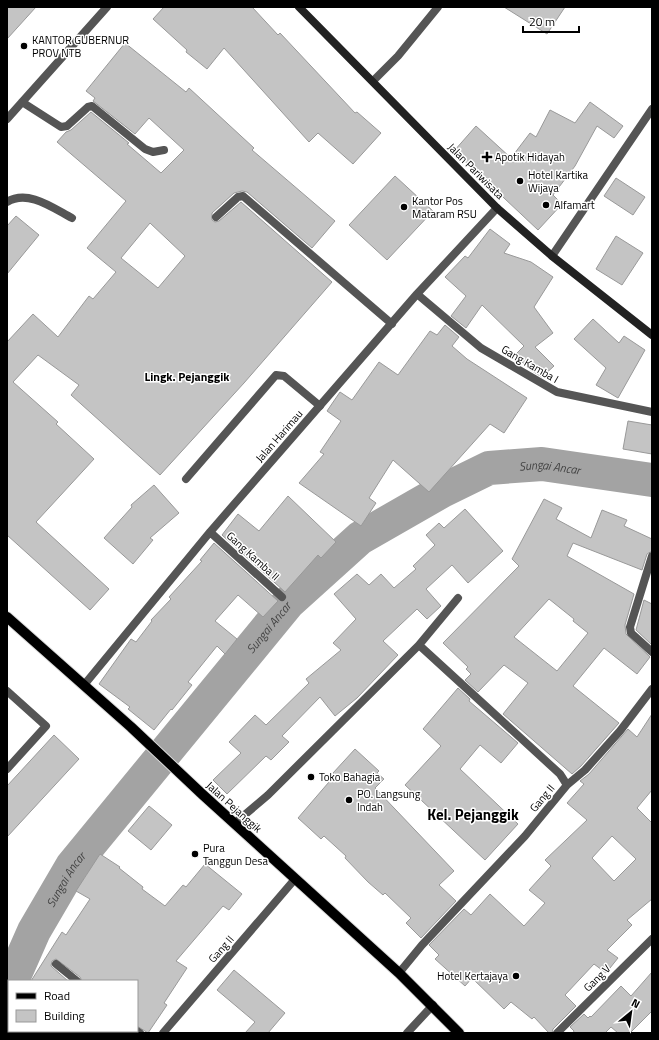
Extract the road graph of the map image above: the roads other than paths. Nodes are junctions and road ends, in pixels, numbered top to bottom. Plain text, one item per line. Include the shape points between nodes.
1 (107, 7) edge
2 (299, 7) edge
3 (438, 7) edge
4 (373, 81) junction
5 (22, 102) junction
6 (652, 109) edge
7 (7, 118) edge
8 (164, 150) dead end
9 (7, 202) edge
10 (497, 208) junction
11 (216, 217) dead end
12 (72, 218) dead end
13 (552, 256) junction
14 (417, 294) junction
15 (392, 324) junction
16 (652, 335) edge
17 (320, 406) junction
18 (652, 412) edge
19 (186, 479) dead end
20 (210, 532) junction
21 (652, 556) edge
22 (282, 597) dead end
23 (458, 598) dead end
24 (7, 617) edge
25 (419, 645) junction
26 (652, 652) edge
27 (84, 686) junction
28 (652, 689) edge
29 (7, 691) edge
30 (7, 769) edge
31 (567, 785) junction
32 (235, 823) junction
33 (295, 879) junction
34 (652, 939) edge
35 (56, 964) dead end
36 (399, 973) junction
37 (76, 980) edge
38 (433, 1005) junction
39 (163, 1033) edge
40 (407, 1033) edge
41 (459, 1033) edge
42 (557, 1033) edge

1 - 5 street
2 - 4 street, Jalan Pariwisata
3 - 4 street via 398,56
4 - 10 street, Jalan Pariwisata
5 - 7 street
5 - 8 street via 61,127 67,126 92,106 145,149 153,152
6 - 13 street
9 - 12 street via 13,198 31,197
10 - 13 street, Jalan Pariwisata
10 - 14 street, Jalan Harimau
11 - 15 street via 238,197 243,196
13 - 16 street, Jalan Pariwisata
14 - 15 street, Jalan Harimau
14 - 18 street, Gang Kamba I via 482,348 557,392
15 - 17 street, Jalan Harimau
17 - 19 street via 284,376 276,375
17 - 20 street, Jalan Harimau
20 - 22 street, Gang Kamba II
20 - 27 street, Jalan Harimau
21 - 26 street via 630,627 631,633
23 - 25 street
24 - 27 main road, Jalan Pejanggik
25 - 31 street via 560,774
25 - 32 street via 268,795
27 - 32 main road, Jalan Pejanggik
28 - 31 street, Gang II via 585,770
29 - 30 street via 46,726
31 - 36 street, Gang II via 525,836 422,945
32 - 33 main road, Jalan Pejanggik
33 - 36 main road, Jalan Pejanggik
33 - 39 street, Gang II
34 - 42 street, Gang V
35 - 37 street
36 - 38 main road, Jalan Pejanggik
38 - 40 street
38 - 41 main road, Jalan Pejanggik

